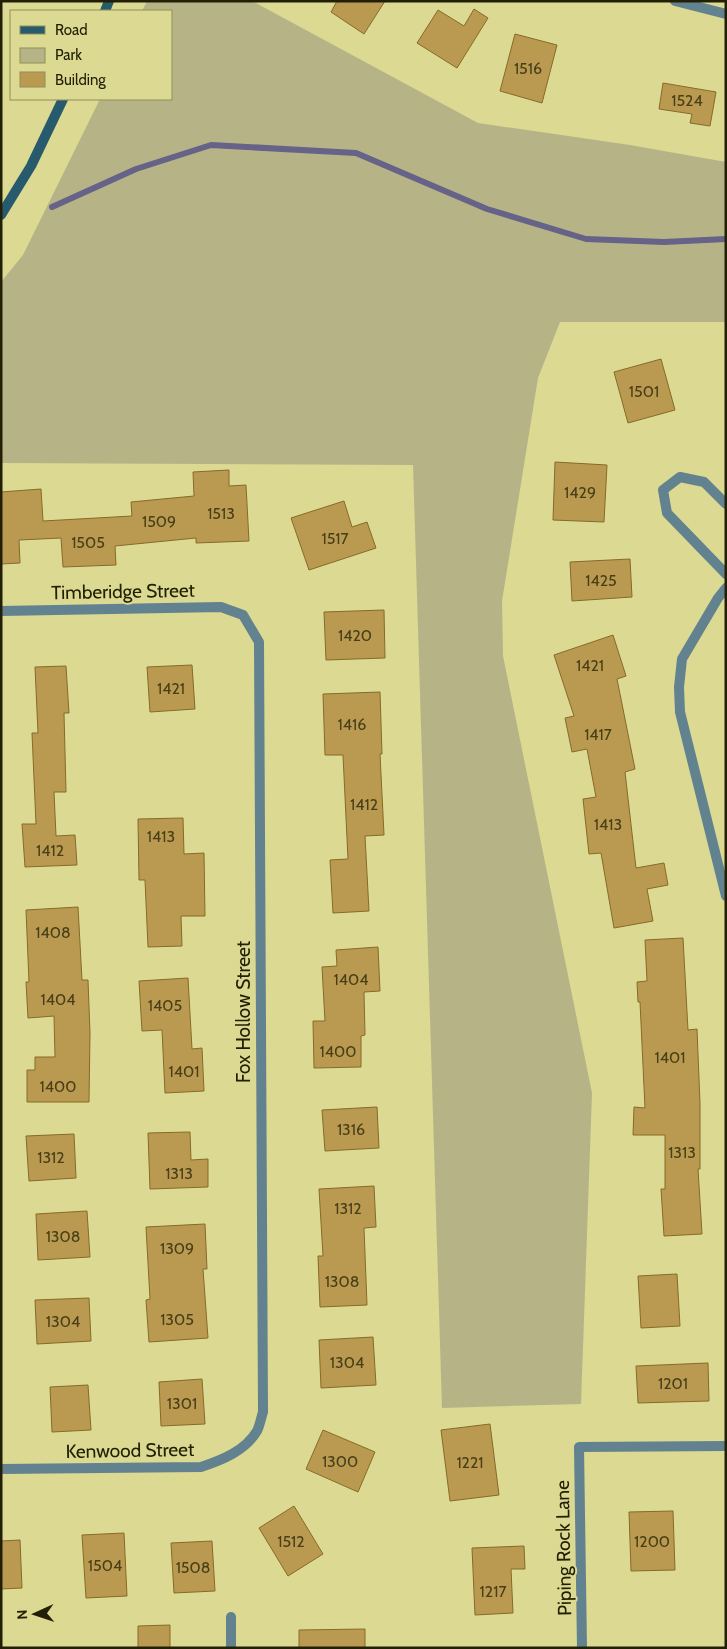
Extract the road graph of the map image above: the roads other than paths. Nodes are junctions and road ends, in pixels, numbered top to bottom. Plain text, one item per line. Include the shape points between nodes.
1 (675, 1) edge
2 (726, 14) edge
3 (63, 100) edge
4 (1, 215) edge
5 (726, 504) edge
6 (726, 574) edge
7 (726, 588) edge
8 (1, 611) edge
9 (244, 615) joint
10 (726, 896) edge
11 (263, 1412) joint
12 (726, 1446) edge
13 (1, 1469) edge
14 (231, 1617) dead end
15 (231, 1648) edge
16 (582, 1648) edge

1 - 2 street
3 - 4 main road
5 - 6 street via 704,482 680,477 663,490 667,513
7 - 10 street via 682,659 679,687 680,712
8 - 9 street, Timberidge Street via 221,607
9 - 11 street, Fox Hollow Street via 259,642
11 - 13 street, Kenwood Street via 257,1430 243,1446 223,1460 201,1467
12 - 16 street, Piping Rock Lane via 579,1447
14 - 15 street

